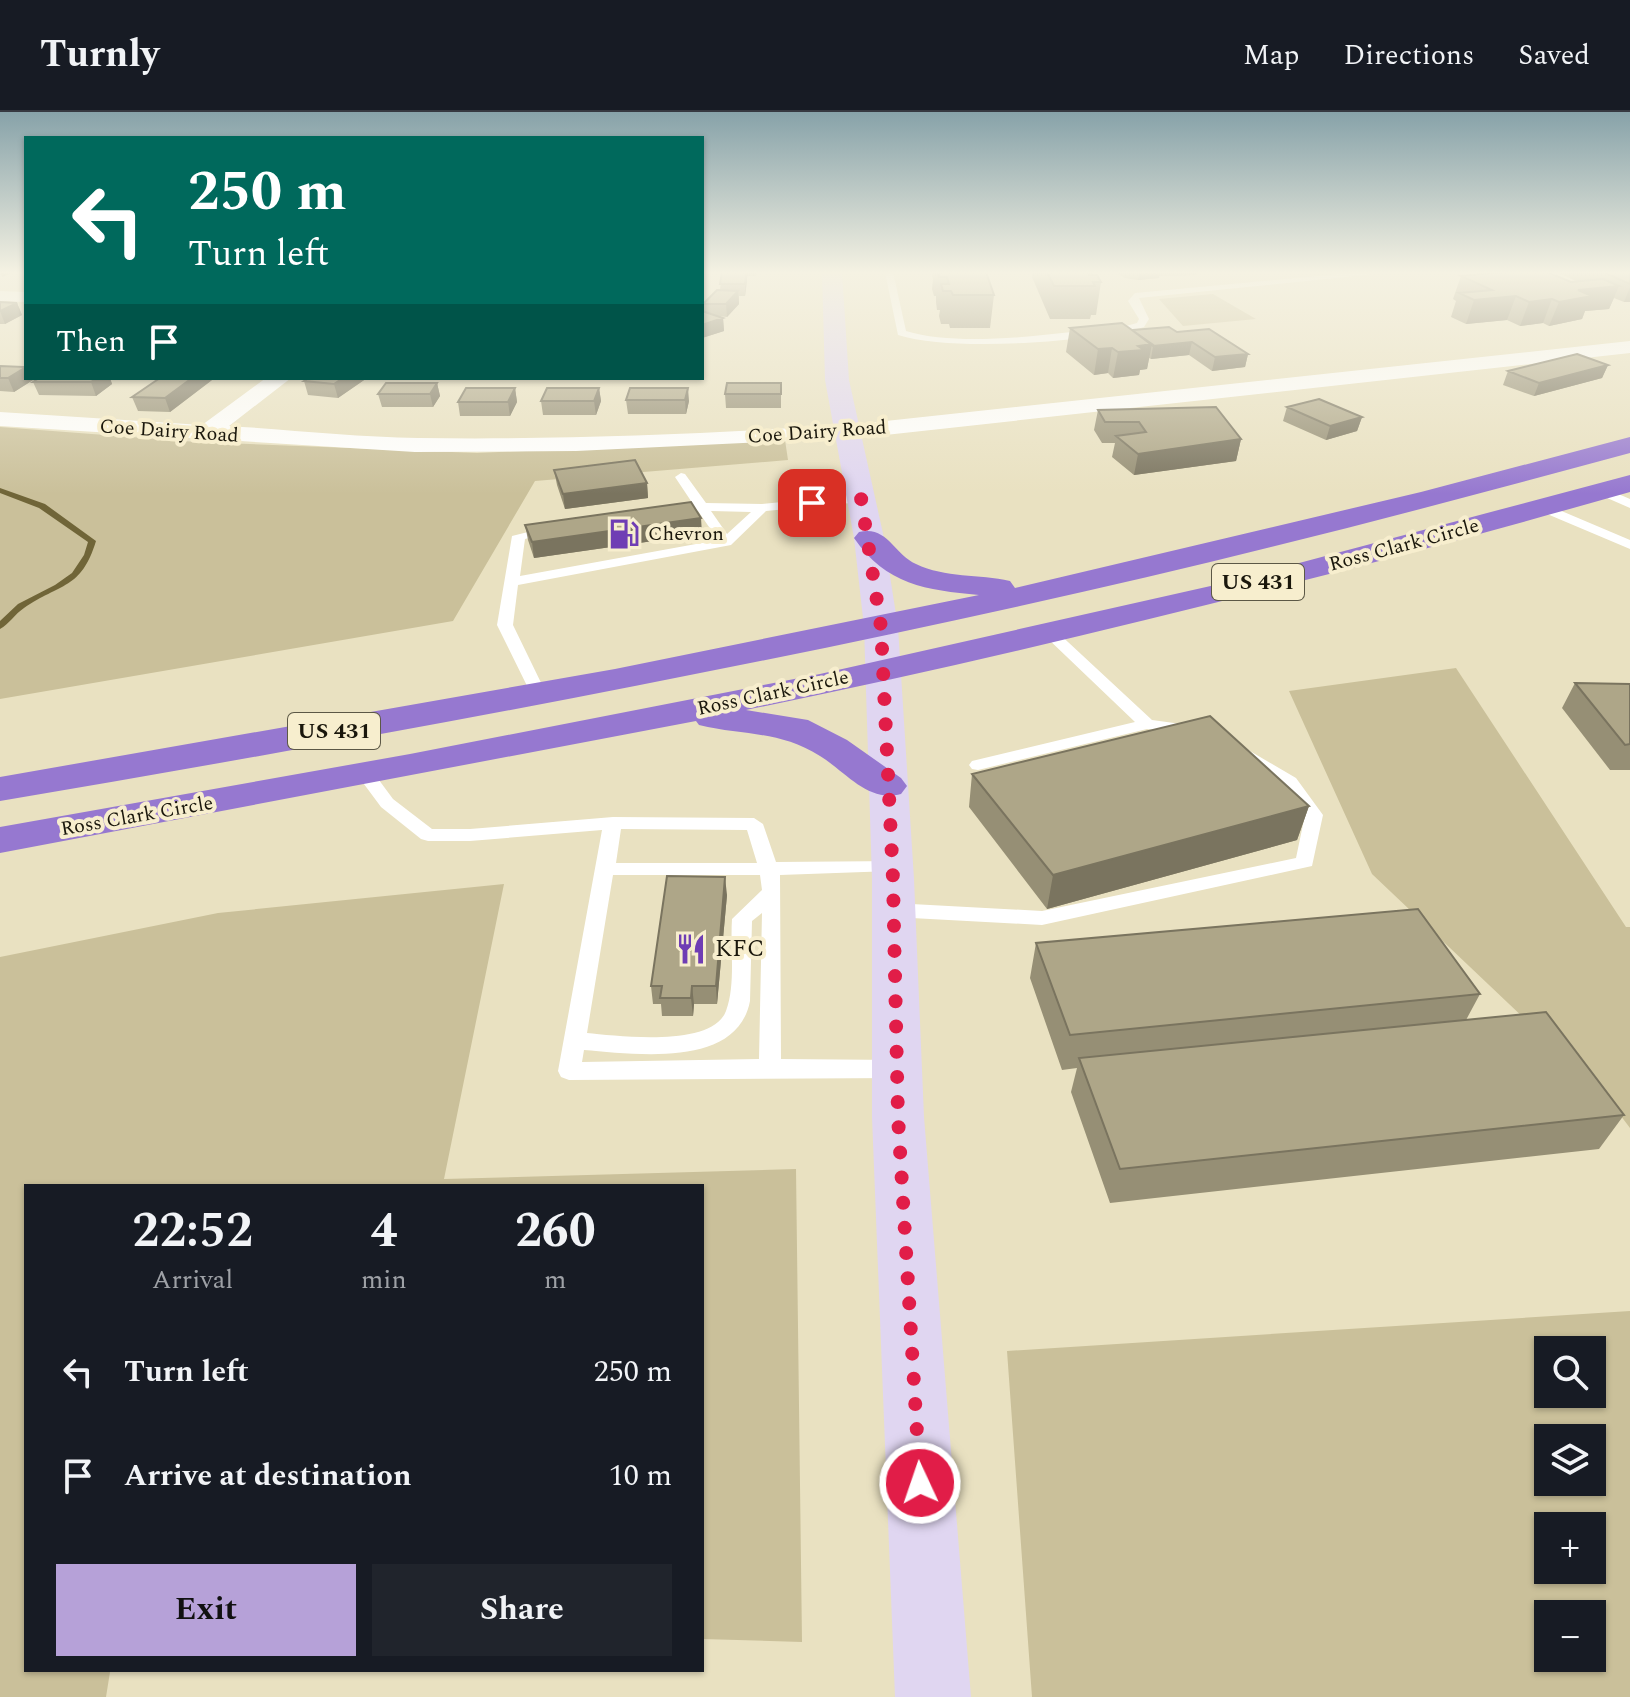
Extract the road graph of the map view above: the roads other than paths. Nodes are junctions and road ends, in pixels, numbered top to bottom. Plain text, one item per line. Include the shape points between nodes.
1 (835, 346) edge
2 (1630, 347) edge
3 (277, 380) edge
4 (0, 419) edge
5 (846, 432) junction
6 (206, 433) junction
7 (1630, 445) edge
8 (681, 477) dead end
9 (1464, 491) junction
10 (1621, 493) edge
11 (699, 507) junction
12 (762, 508) junction
13 (1545, 508) junction
14 (660, 516) edge
15 (1513, 517) junction
16 (865, 518) junction
17 (561, 531) edge
18 (644, 542) edge
19 (726, 542) junction
20 (1630, 545) edge
21 (611, 547) edge
22 (565, 554) edge
23 (653, 556) junction
24 (621, 562) junction
25 (573, 571) junction
26 (511, 582) junction
27 (1058, 588) junction
28 (1049, 632) junction
29 (882, 648) junction
30 (538, 693) junction
31 (677, 713) junction
32 (1147, 724) junction
33 (978, 765) dead end
34 (367, 776) junction
35 (887, 786) junction
36 (0, 789) edge
37 (613, 823) junction
38 (0, 840) edge
39 (892, 865) junction
40 (605, 869) junction
41 (769, 869) junction
42 (772, 892) junction
43 (893, 910) junction
44 (576, 1041) junction
45 (770, 1068) junction
46 (898, 1069) junction
47 (933, 1697) edge

1 - 5 street
2 - 5 street, Coe Dairy Road
3 - 6 street
4 - 6 street, Coe Dairy Road
5 - 6 street, Coe Dairy Road via 476,446
5 - 16 street
7 - 9 highway, Ross Clark Circle / US 431
8 - 11 lane
9 - 15 highway
9 - 27 highway, Ross Clark Circle / US 431
10 - 13 highway, Ross Clark Circle / US 431
11 - 12 lane
11 - 14 lane
11 - 19 lane
12 - 16 lane
12 - 19 lane
13 - 15 highway, Ross Clark Circle / US 431
13 - 20 lane
15 - 28 highway, Ross Clark Circle / US 431
16 - 27 highway via 902,570 937,582 986,588
16 - 29 street
17 - 26 lane via 519,536
18 - 23 lane
19 - 23 lane via 681,544
21 - 24 lane
22 - 25 lane
23 - 24 lane
24 - 25 lane
25 - 26 lane
26 - 30 lane via 505,625
27 - 29 highway, Ross Clark Circle / US 431
28 - 29 highway, Ross Clark Circle / US 431
28 - 32 lane
29 - 30 highway, Ross Clark Circle / US 431
29 - 31 highway, Ross Clark Circle / US 431
29 - 35 street
30 - 36 highway, Ross Clark Circle / US 431
31 - 34 highway, Ross Clark Circle / US 431
31 - 35 highway via 795,728
32 - 33 lane
32 - 43 lane via 1197,731 1248,754 1290,782 1314,815 1305,862 1042,918
34 - 37 lane via 387,803 428,835
34 - 38 highway, Ross Clark Circle / US 431
35 - 39 street
37 - 40 lane
37 - 41 lane via 754,824
39 - 41 lane
39 - 43 street
40 - 41 lane
40 - 44 lane
41 - 42 lane
42 - 44 lane via 742,919 737,1015 724,1029 706,1040 679,1045
42 - 45 lane
43 - 46 street
44 - 45 lane via 569,1071
45 - 46 lane
46 - 47 street

